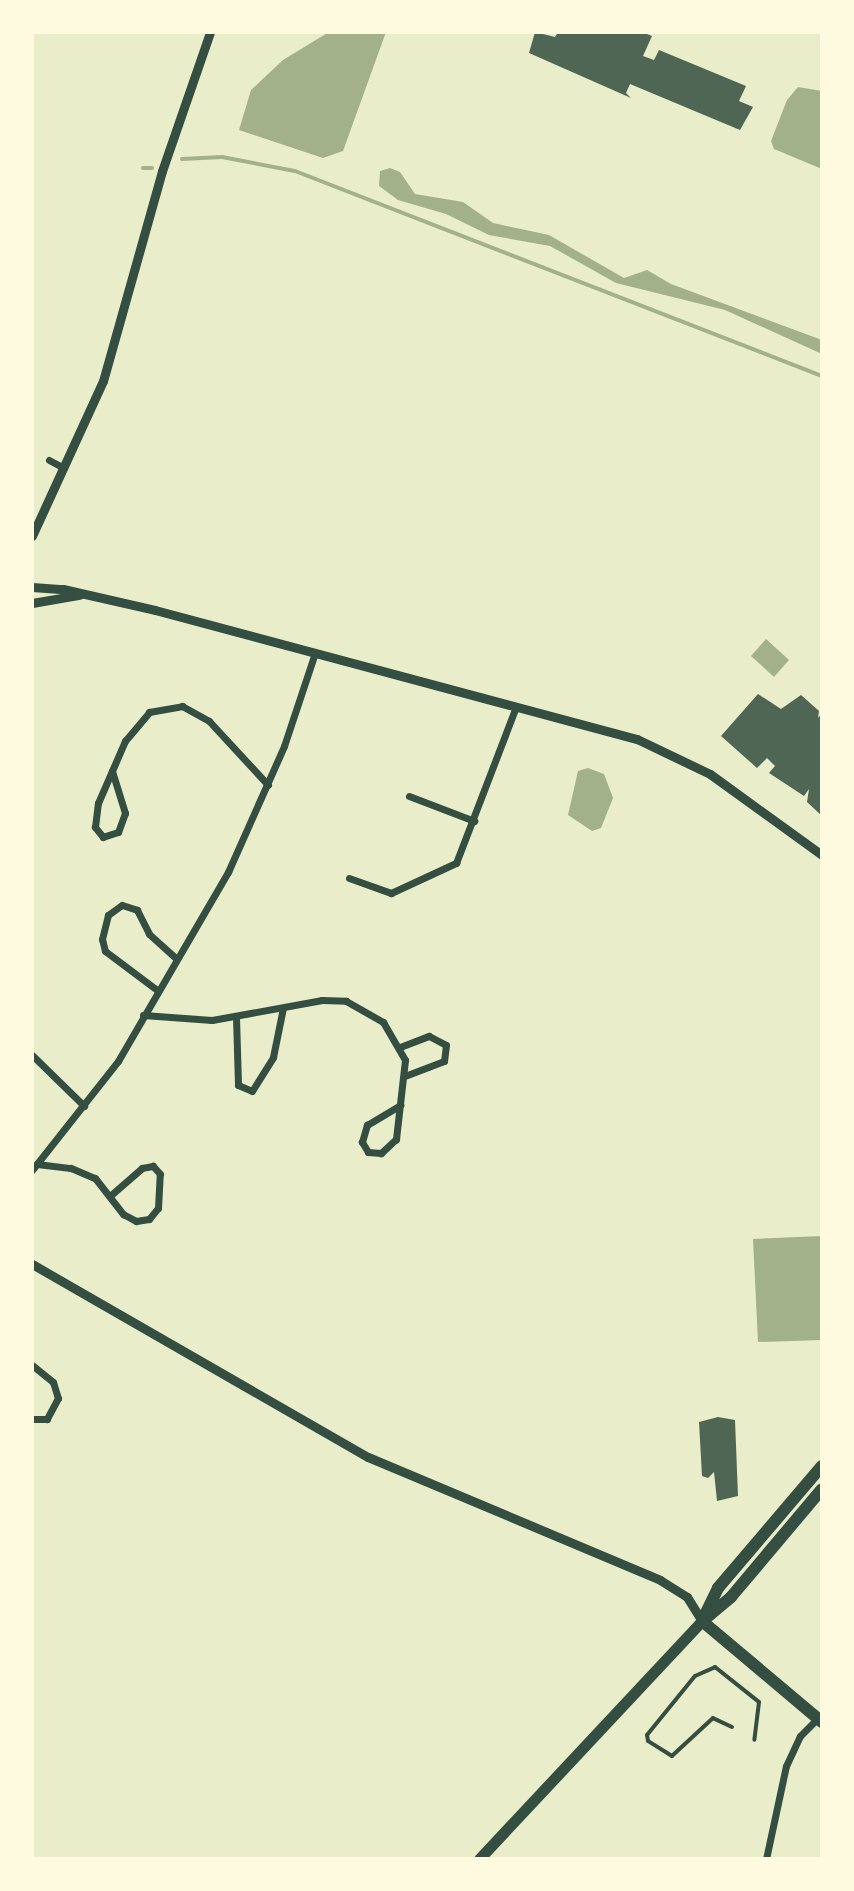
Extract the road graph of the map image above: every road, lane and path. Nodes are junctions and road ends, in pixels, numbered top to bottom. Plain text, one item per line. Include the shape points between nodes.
1 (210, 32) edge
2 (49, 460) dead end
3 (64, 468) junction
4 (32, 536) edge
5 (32, 587) edge
6 (82, 595) junction
7 (32, 603) edge
8 (314, 656) junction
9 (516, 707) junction
10 (112, 771) junction
11 (268, 785) junction
12 (409, 796) dead end
13 (474, 821) junction
14 (822, 855) edge
15 (349, 878) dead end
16 (176, 958) junction
17 (157, 990) junction
18 (283, 1008) junction
19 (143, 1015) junction
20 (236, 1017) junction
21 (400, 1047) junction
22 (32, 1055) edge
23 (407, 1075) junction
24 (400, 1105) junction
25 (84, 1106) junction
26 (34, 1167) edge
27 (111, 1195) junction
28 (32, 1264) edge
29 (32, 1365) edge
30 (32, 1419) edge
31 (822, 1466) edge
32 (822, 1489) edge
33 (702, 1621) junction
34 (821, 1721) edge
35 (732, 1727) dead end
36 (754, 1740) dead end
37 (479, 1859) edge
38 (766, 1859) edge

1 - 3 street via 162,171 103,381
2 - 3 street
3 - 4 street
5 - 6 street
6 - 7 street
6 - 8 street via 167,613
8 - 9 street
8 - 11 street
9 - 13 street
9 - 14 street via 663,748 710,774
10 - 10 street via 95,820 96,832 103,837 118,832 125,813
10 - 11 street via 139,719 160,707 182,706 209,721
11 - 16 street via 228,872
12 - 13 street
13 - 15 street via 461,857 450,868 391,893
16 - 17 street
16 - 17 street via 149,934 137,910 122,905 108,915 105,951
17 - 19 street
18 - 20 street
18 - 20 street via 273,1057 252,1091 238,1085
18 - 21 street via 346,1001 383,1022
19 - 20 street via 189,1022
19 - 25 street
21 - 23 street
21 - 23 street via 429,1036 446,1045 444,1061
22 - 25 street
23 - 24 street
24 - 24 street via 367,1125 362,1142 368,1152 381,1153 396,1139
25 - 26 street
26 - 27 street via 84,1172
27 - 27 street via 129,1219 149,1219 162,1194 160,1174 153,1166 142,1168
28 - 33 street via 368,1457 660,1580 687,1597
29 - 30 street via 53,1382 58,1398 54,1414 39,1422
31 - 33 main road via 718,1588
32 - 33 main road via 731,1597
33 - 34 main road
33 - 37 main road
34 - 38 street via 800,1736 786,1766
35 - 36 lane via 713,1718 672,1756 647,1735 695,1676 715,1667 759,1702

